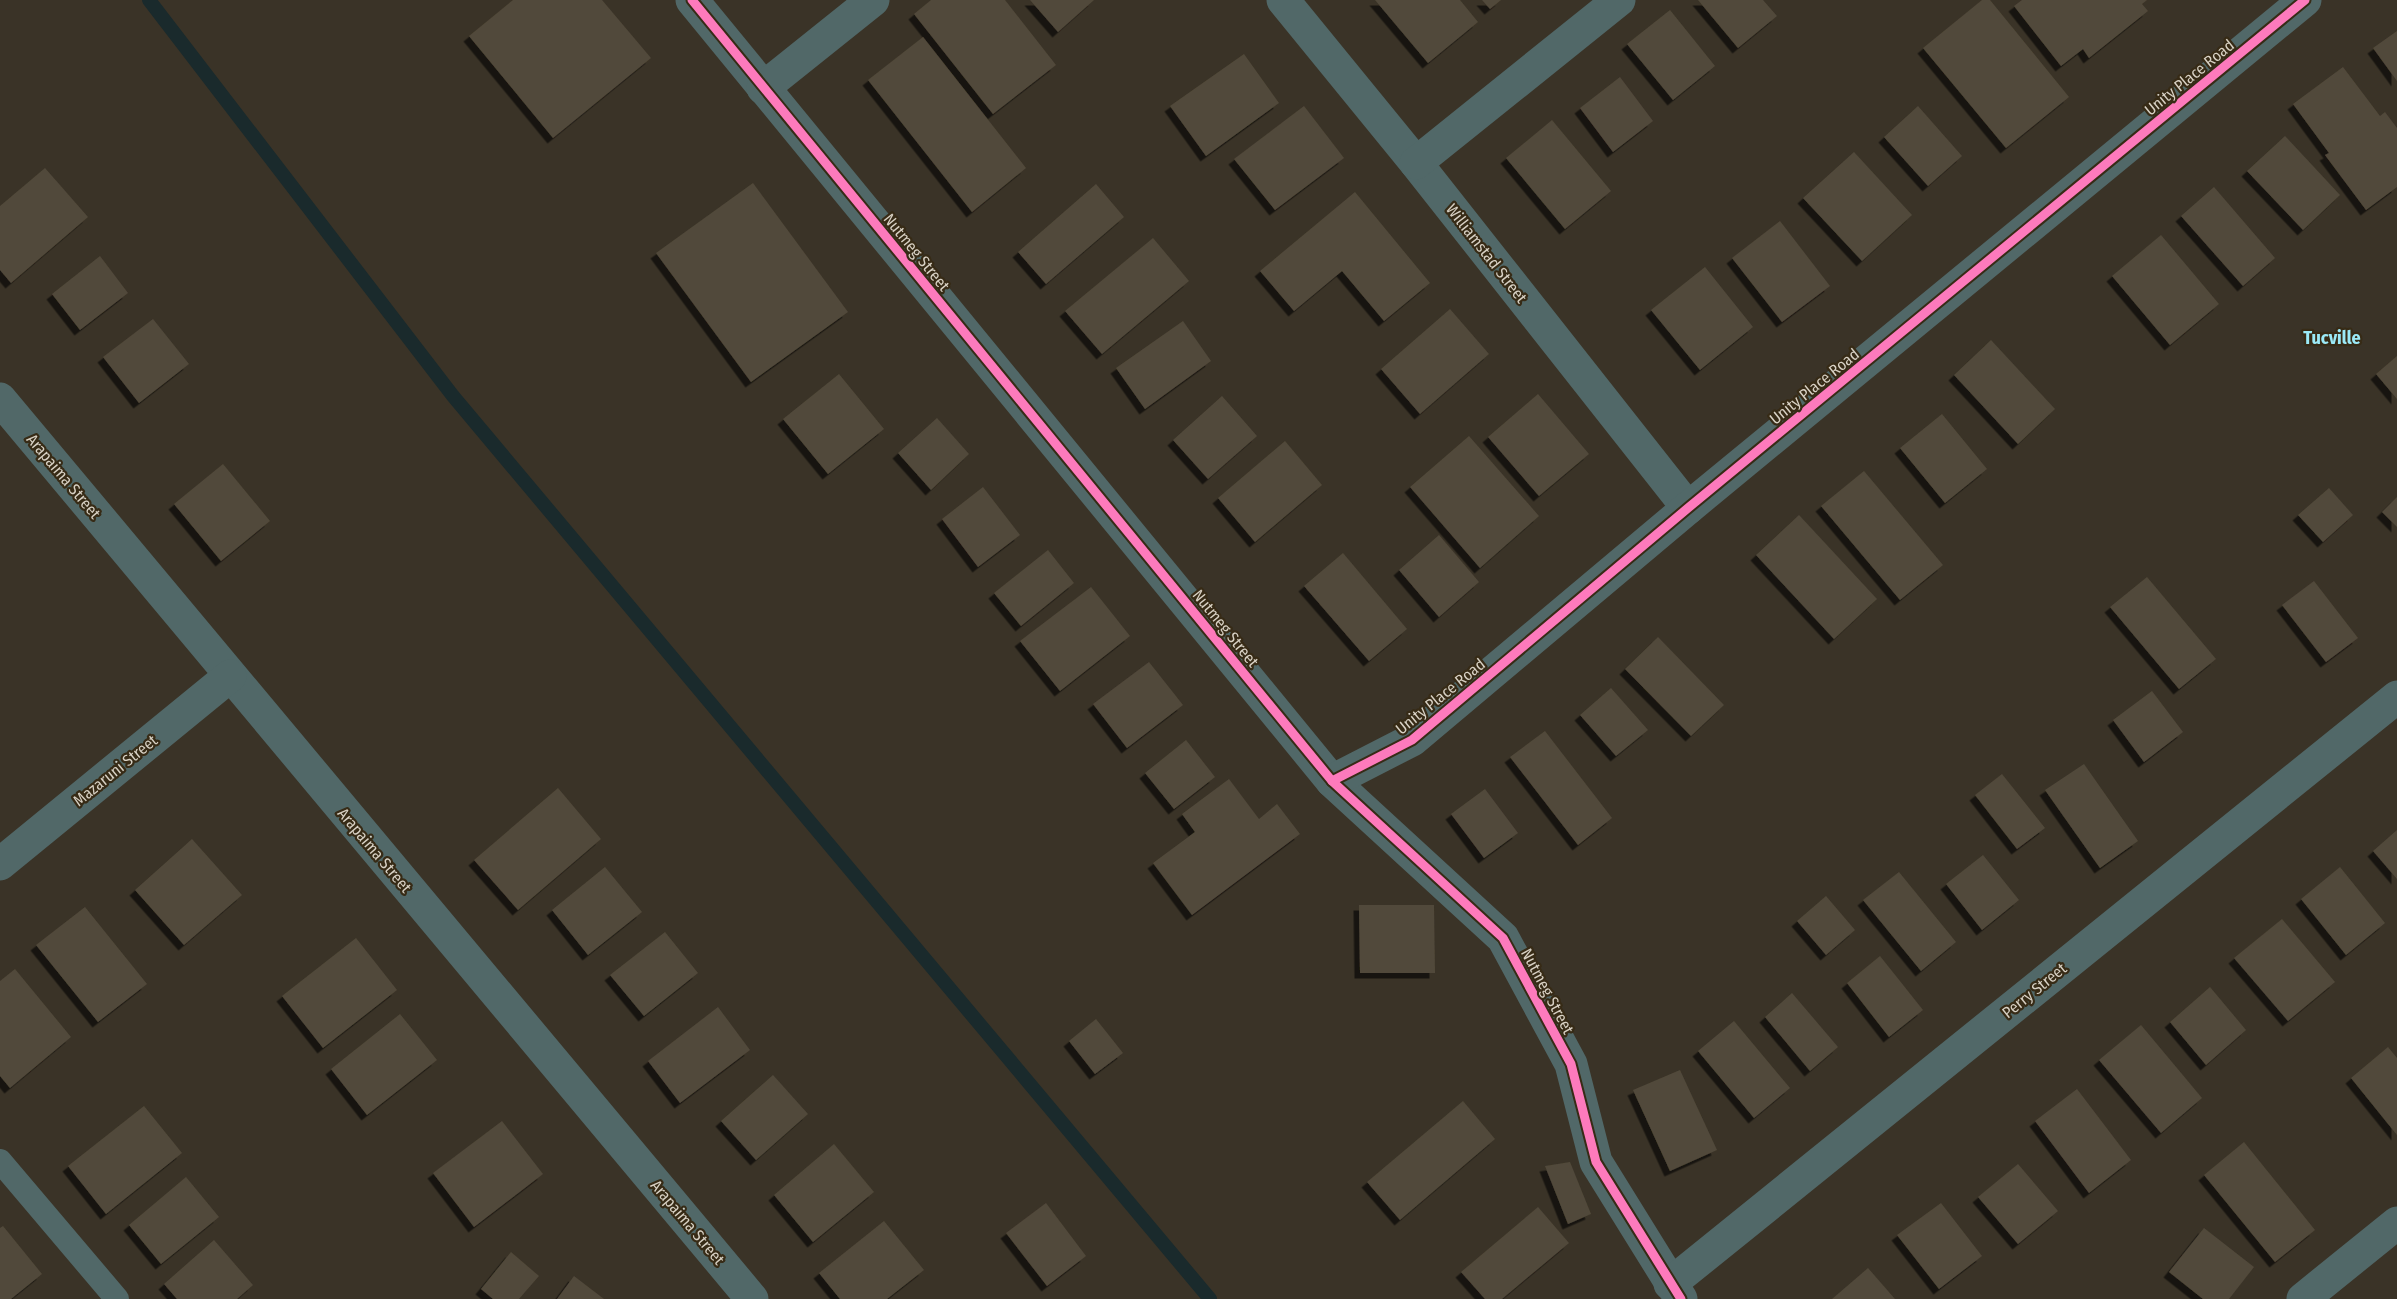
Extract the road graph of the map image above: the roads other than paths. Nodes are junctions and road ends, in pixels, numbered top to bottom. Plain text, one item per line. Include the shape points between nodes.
1 (692, 0) edge
2 (873, 0) edge
3 (1283, 0) edge
4 (1619, 0) edge
5 (2305, 0) edge
6 (763, 88) junction
7 (1416, 163) junction
8 (0, 399) edge
9 (1688, 508) junction
10 (230, 676) junction
11 (2397, 696) edge
12 (1332, 781) junction
13 (0, 864) edge
14 (0, 1161) edge
15 (2397, 1223) edge
16 (1676, 1292) edge
17 (117, 1299) edge
18 (752, 1299) edge
19 (2303, 1299) edge

1 - 6 street, Nutmeg Street
2 - 6 street
3 - 7 street, Williamstad Street
4 - 7 street
5 - 9 street, Unity Place Road
6 - 12 street, Nutmeg Street
7 - 9 street, Williamstad Street
8 - 10 street, Arapaima Street
9 - 12 street, Unity Place Road via 1412,740
10 - 13 street, Mazaruni Street
10 - 18 street, Arapaima Street
11 - 16 street, Perry Street
12 - 16 street, Nutmeg Street via 1503,938 1571,1064 1596,1162
14 - 17 lane
15 - 19 street

